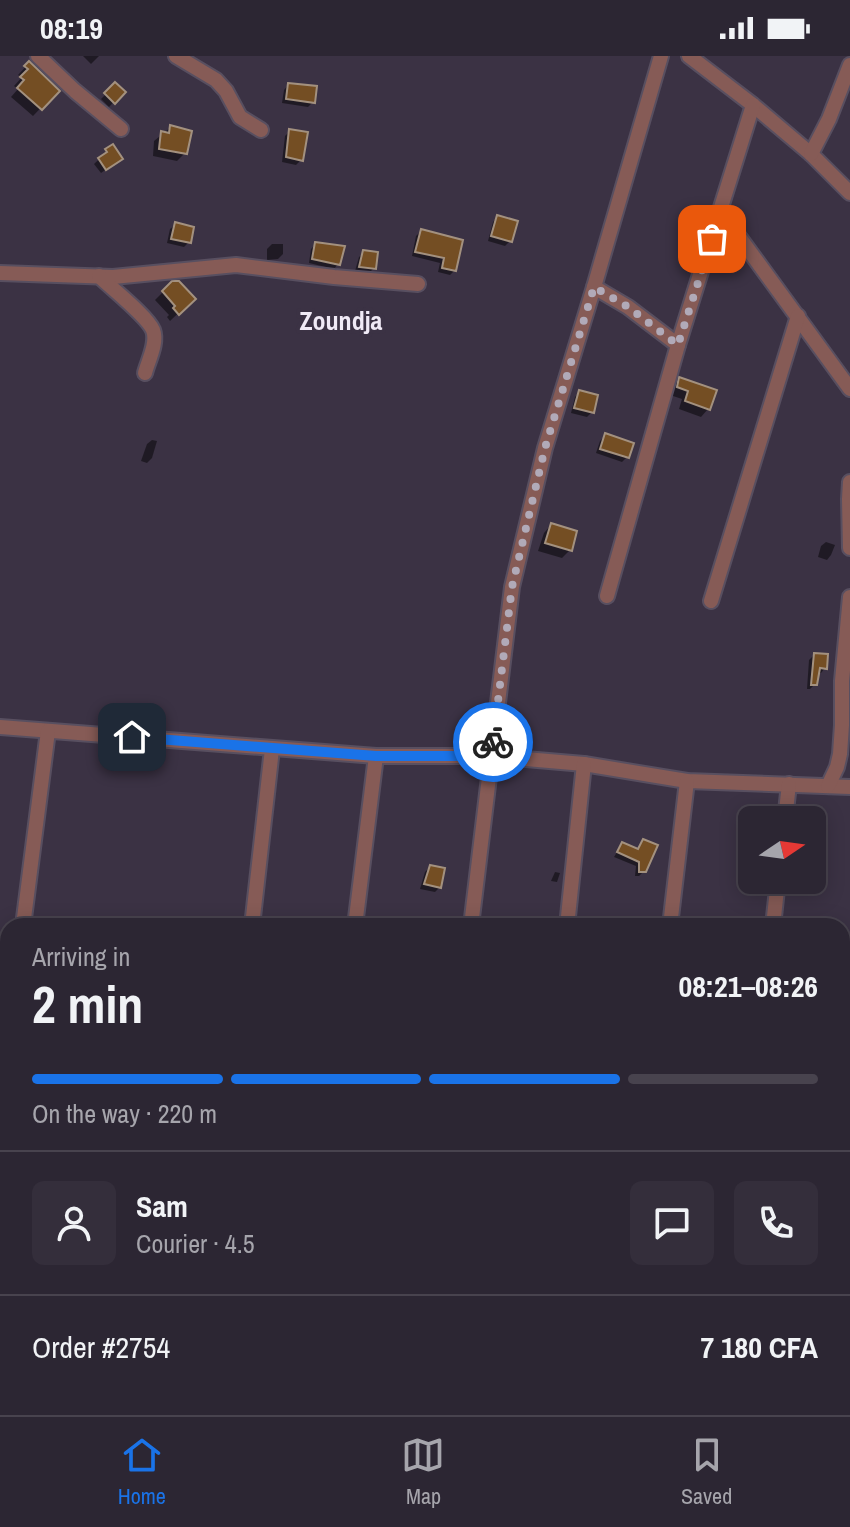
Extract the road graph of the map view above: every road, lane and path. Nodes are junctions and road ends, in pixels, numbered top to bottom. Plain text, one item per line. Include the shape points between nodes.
1 (38, 56) edge
2 (176, 56) edge
3 (661, 56) edge
4 (689, 56) edge
5 (850, 65) edge
6 (753, 105) junction
7 (121, 129) dead end
8 (261, 130) dead end
9 (811, 154) junction
10 (850, 193) edge
11 (721, 212) junction
12 (0, 273) edge
13 (99, 276) junction
14 (418, 284) dead end
15 (594, 287) junction
16 (798, 316) junction
17 (678, 345) junction
18 (145, 373) dead end
19 (850, 389) edge
20 (850, 482) edge
21 (850, 548) edge
22 (607, 596) dead end
23 (850, 597) edge
24 (711, 601) dead end
25 (0, 727) edge
26 (48, 731) junction
27 (272, 749) junction
28 (376, 756) junction
29 (491, 756) junction
30 (584, 764) junction
31 (687, 781) junction
32 (789, 784) junction
33 (828, 786) junction
34 (849, 786) edge
35 (787, 806) edge
36 (776, 894) edge
37 (24, 918) edge
38 (253, 918) edge
39 (356, 918) edge
40 (472, 918) edge
41 (568, 918) edge
42 (671, 918) edge
43 (774, 918) edge

1 - 7 street
2 - 8 street via 216,80 240,117
3 - 15 street
4 - 6 street
5 - 9 street
6 - 9 street
6 - 11 street
9 - 10 street
11 - 16 street
11 - 17 street
12 - 13 street
13 - 14 street via 236,265
13 - 18 street via 153,329
15 - 17 street
15 - 29 street via 545,448 512,587
16 - 19 street
16 - 24 street
17 - 22 street
20 - 21 street
23 - 33 street via 840,754
25 - 26 street
26 - 27 street
26 - 37 street
27 - 28 street
27 - 38 street
28 - 29 street
28 - 39 street
29 - 30 street
29 - 40 street
30 - 31 street
30 - 41 street
31 - 32 street
31 - 42 street
32 - 33 street
32 - 35 street
33 - 34 street
36 - 43 street

